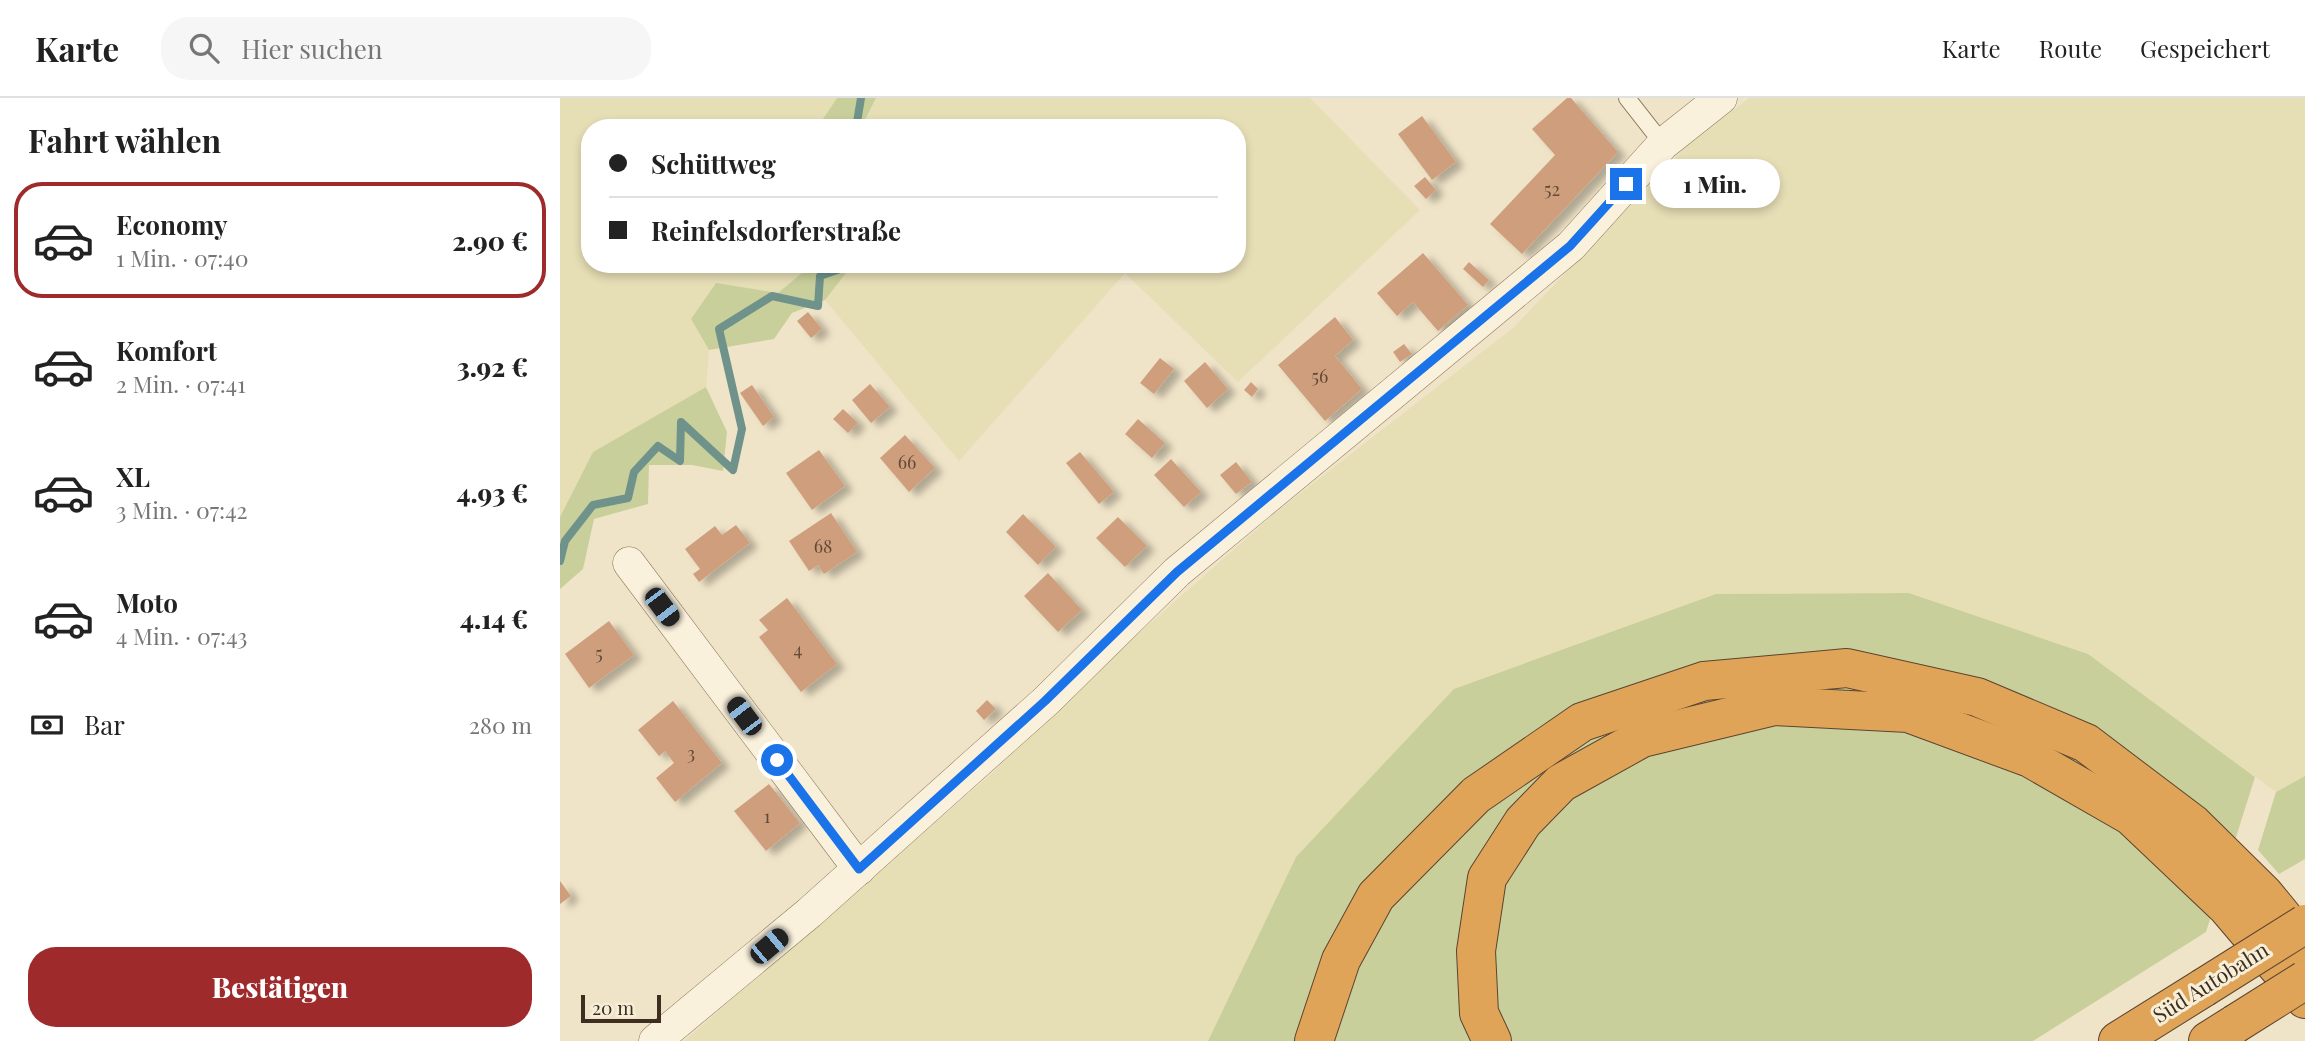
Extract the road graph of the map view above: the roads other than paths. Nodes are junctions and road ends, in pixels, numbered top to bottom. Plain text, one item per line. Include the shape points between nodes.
1 (1627, 98) edge
2 (1721, 98) edge
3 (1663, 144) junction
4 (629, 563) dead end
5 (859, 869) junction
6 (2305, 924) edge
7 (2305, 944) edge
8 (2305, 980) edge
9 (2305, 999) edge
10 (2222, 1033) edge
11 (655, 1041) edge
12 (1314, 1041) edge
13 (1492, 1041) edge
14 (2118, 1041) edge

1 - 3 lane
2 - 3 street
3 - 5 street via 1570,246 1177,572 1045,701
4 - 5 street
5 - 11 street
6 - 14 highway, Süd Autobahn, bridge
7 - 12 highway via 2264,894 2193,824 2086,743 1977,697 1847,668 1704,681 1582,722 1476,794 1377,896 1341,960
8 - 10 highway, bridge
9 - 13 highway via 2227,907 2131,816 2030,758 1908,712 1774,706 1642,738 1561,783 1523,822 1487,878 1476,951 1479,1013

